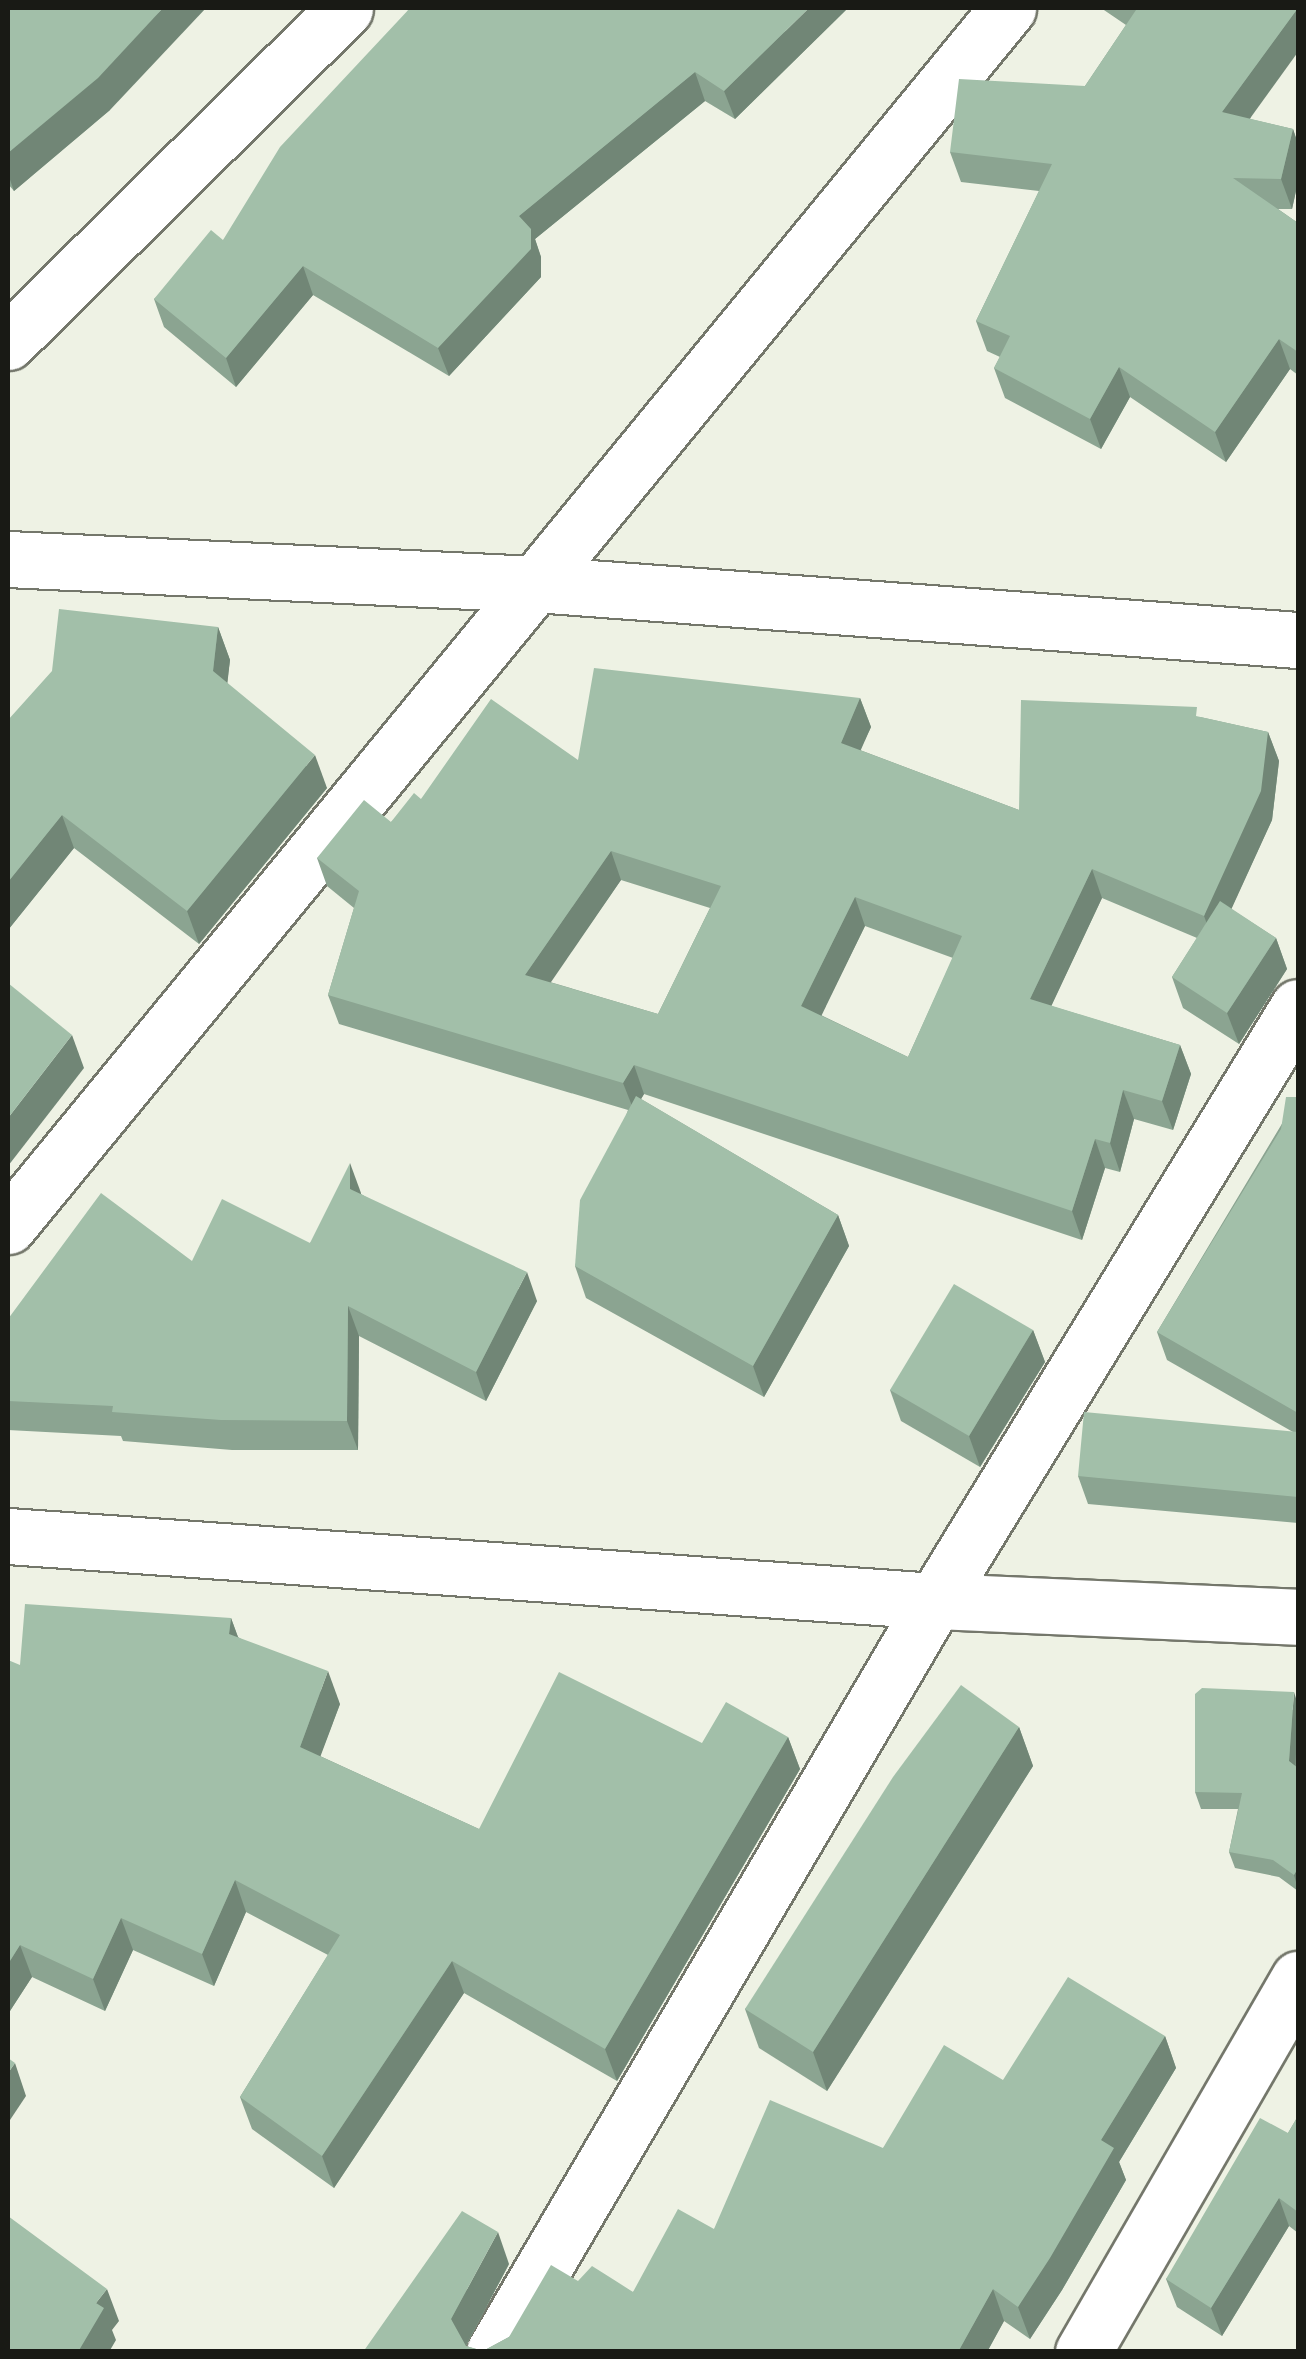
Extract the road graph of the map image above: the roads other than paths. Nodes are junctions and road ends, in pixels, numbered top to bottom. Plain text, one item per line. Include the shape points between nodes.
1 (346, 8) edge
2 (1008, 8) edge
3 (8, 342) edge
4 (8, 558) edge
5 (535, 584) junction
6 (1298, 640) edge
7 (1298, 1007) edge
8 (8, 1226) edge
9 (8, 1536) edge
10 (934, 1601) junction
11 (1298, 1617) edge
12 (1298, 1978) edge
13 (494, 2352) edge
14 (1082, 2352) edge

1 - 3 street
2 - 5 street
4 - 5 street
5 - 6 street
5 - 8 street
7 - 10 street
9 - 10 street
10 - 11 street
10 - 13 street
12 - 14 street

